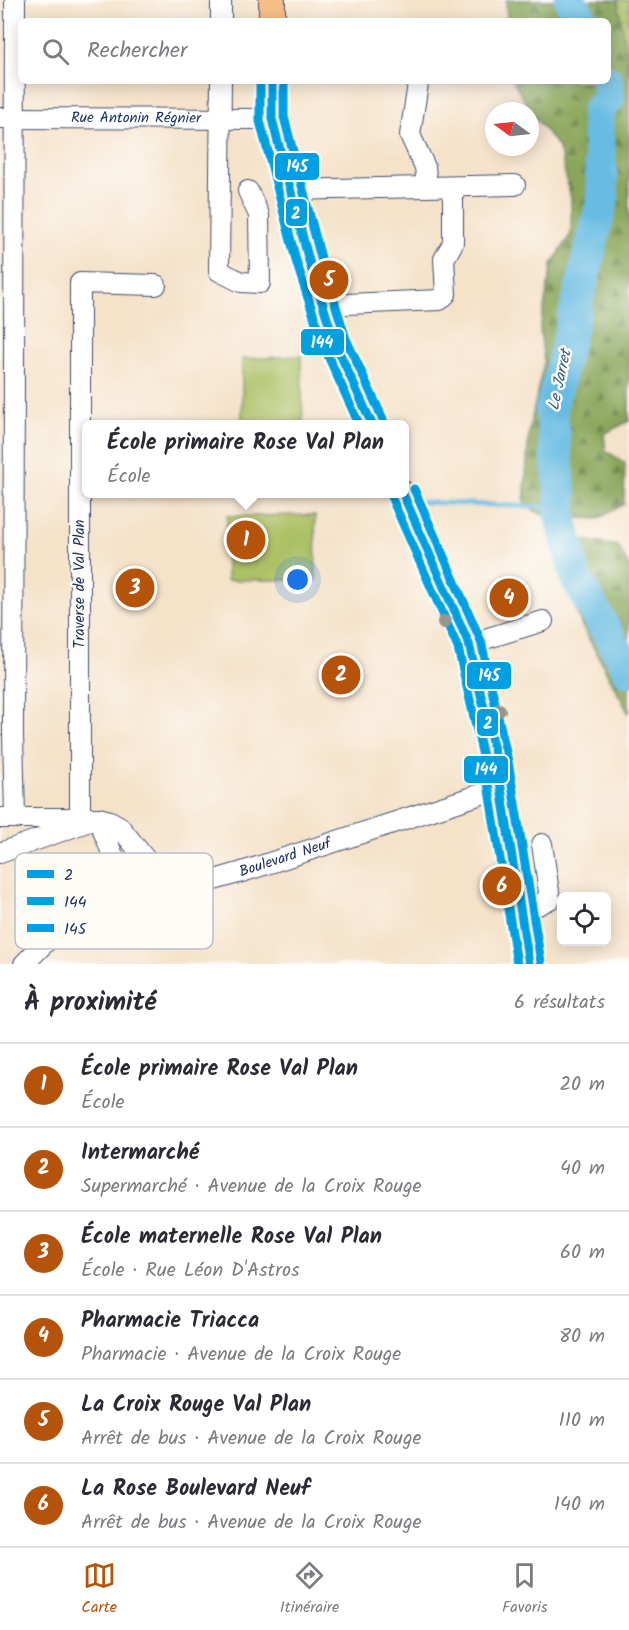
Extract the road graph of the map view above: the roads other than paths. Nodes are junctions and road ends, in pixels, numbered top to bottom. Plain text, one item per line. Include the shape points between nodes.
1 (15, 0) edge
2 (221, 0) edge
3 (272, 0) edge
4 (221, 18) edge
5 (272, 18) edge
6 (221, 84) edge
7 (272, 84) edge
8 (418, 84) dead end
9 (7, 118) edge
10 (272, 119) junction
11 (221, 120) junction
12 (515, 185) dead end
13 (427, 186) junction
14 (453, 187) junction
15 (248, 190) dead end
16 (290, 190) junction
17 (156, 285) dead end
18 (323, 305) junction
19 (7, 371) edge
20 (82, 420) edge
21 (370, 420) edge
22 (84, 498) edge
23 (405, 498) edge
24 (7, 503) edge
25 (543, 621) dead end
26 (469, 644) junction
27 (501, 788) junction
28 (89, 817) junction
29 (7, 818) edge
30 (542, 844) dead end
31 (109, 853) edge
32 (141, 853) edge
33 (0, 854) edge
34 (213, 880) edge
35 (521, 913) junction
36 (39, 949) edge
37 (24, 964) edge
38 (529, 964) edge

1 - 9 street
2 - 4 street
3 - 5 main road
6 - 11 street
7 - 10 main road
8 - 13 street via 410,135 425,166
9 - 11 street, Rue Antonin Régnier
9 - 19 street
10 - 11 street, Rue Antonin Régnier
10 - 16 main road
11 - 15 street via 219,271 241,282 260,283 259,215
12 - 14 street
13 - 14 street
13 - 16 street
14 - 18 street via 453,243 444,259 446,294 440,300
16 - 18 main road
17 - 20 street, Traverse de Val Plan via 80,283
18 - 21 main road via 335,343
19 - 24 street
22 - 28 street, Traverse de Val Plan
23 - 26 main road
24 - 29 street
25 - 26 street
26 - 27 main road
27 - 34 street, Boulevard Neuf
27 - 35 main road
28 - 29 street, Boulevard Neuf
28 - 31 street
28 - 32 street, Boulevard Neuf via 119,826
28 - 33 street
30 - 35 street via 550,899
35 - 38 main road
36 - 37 street

